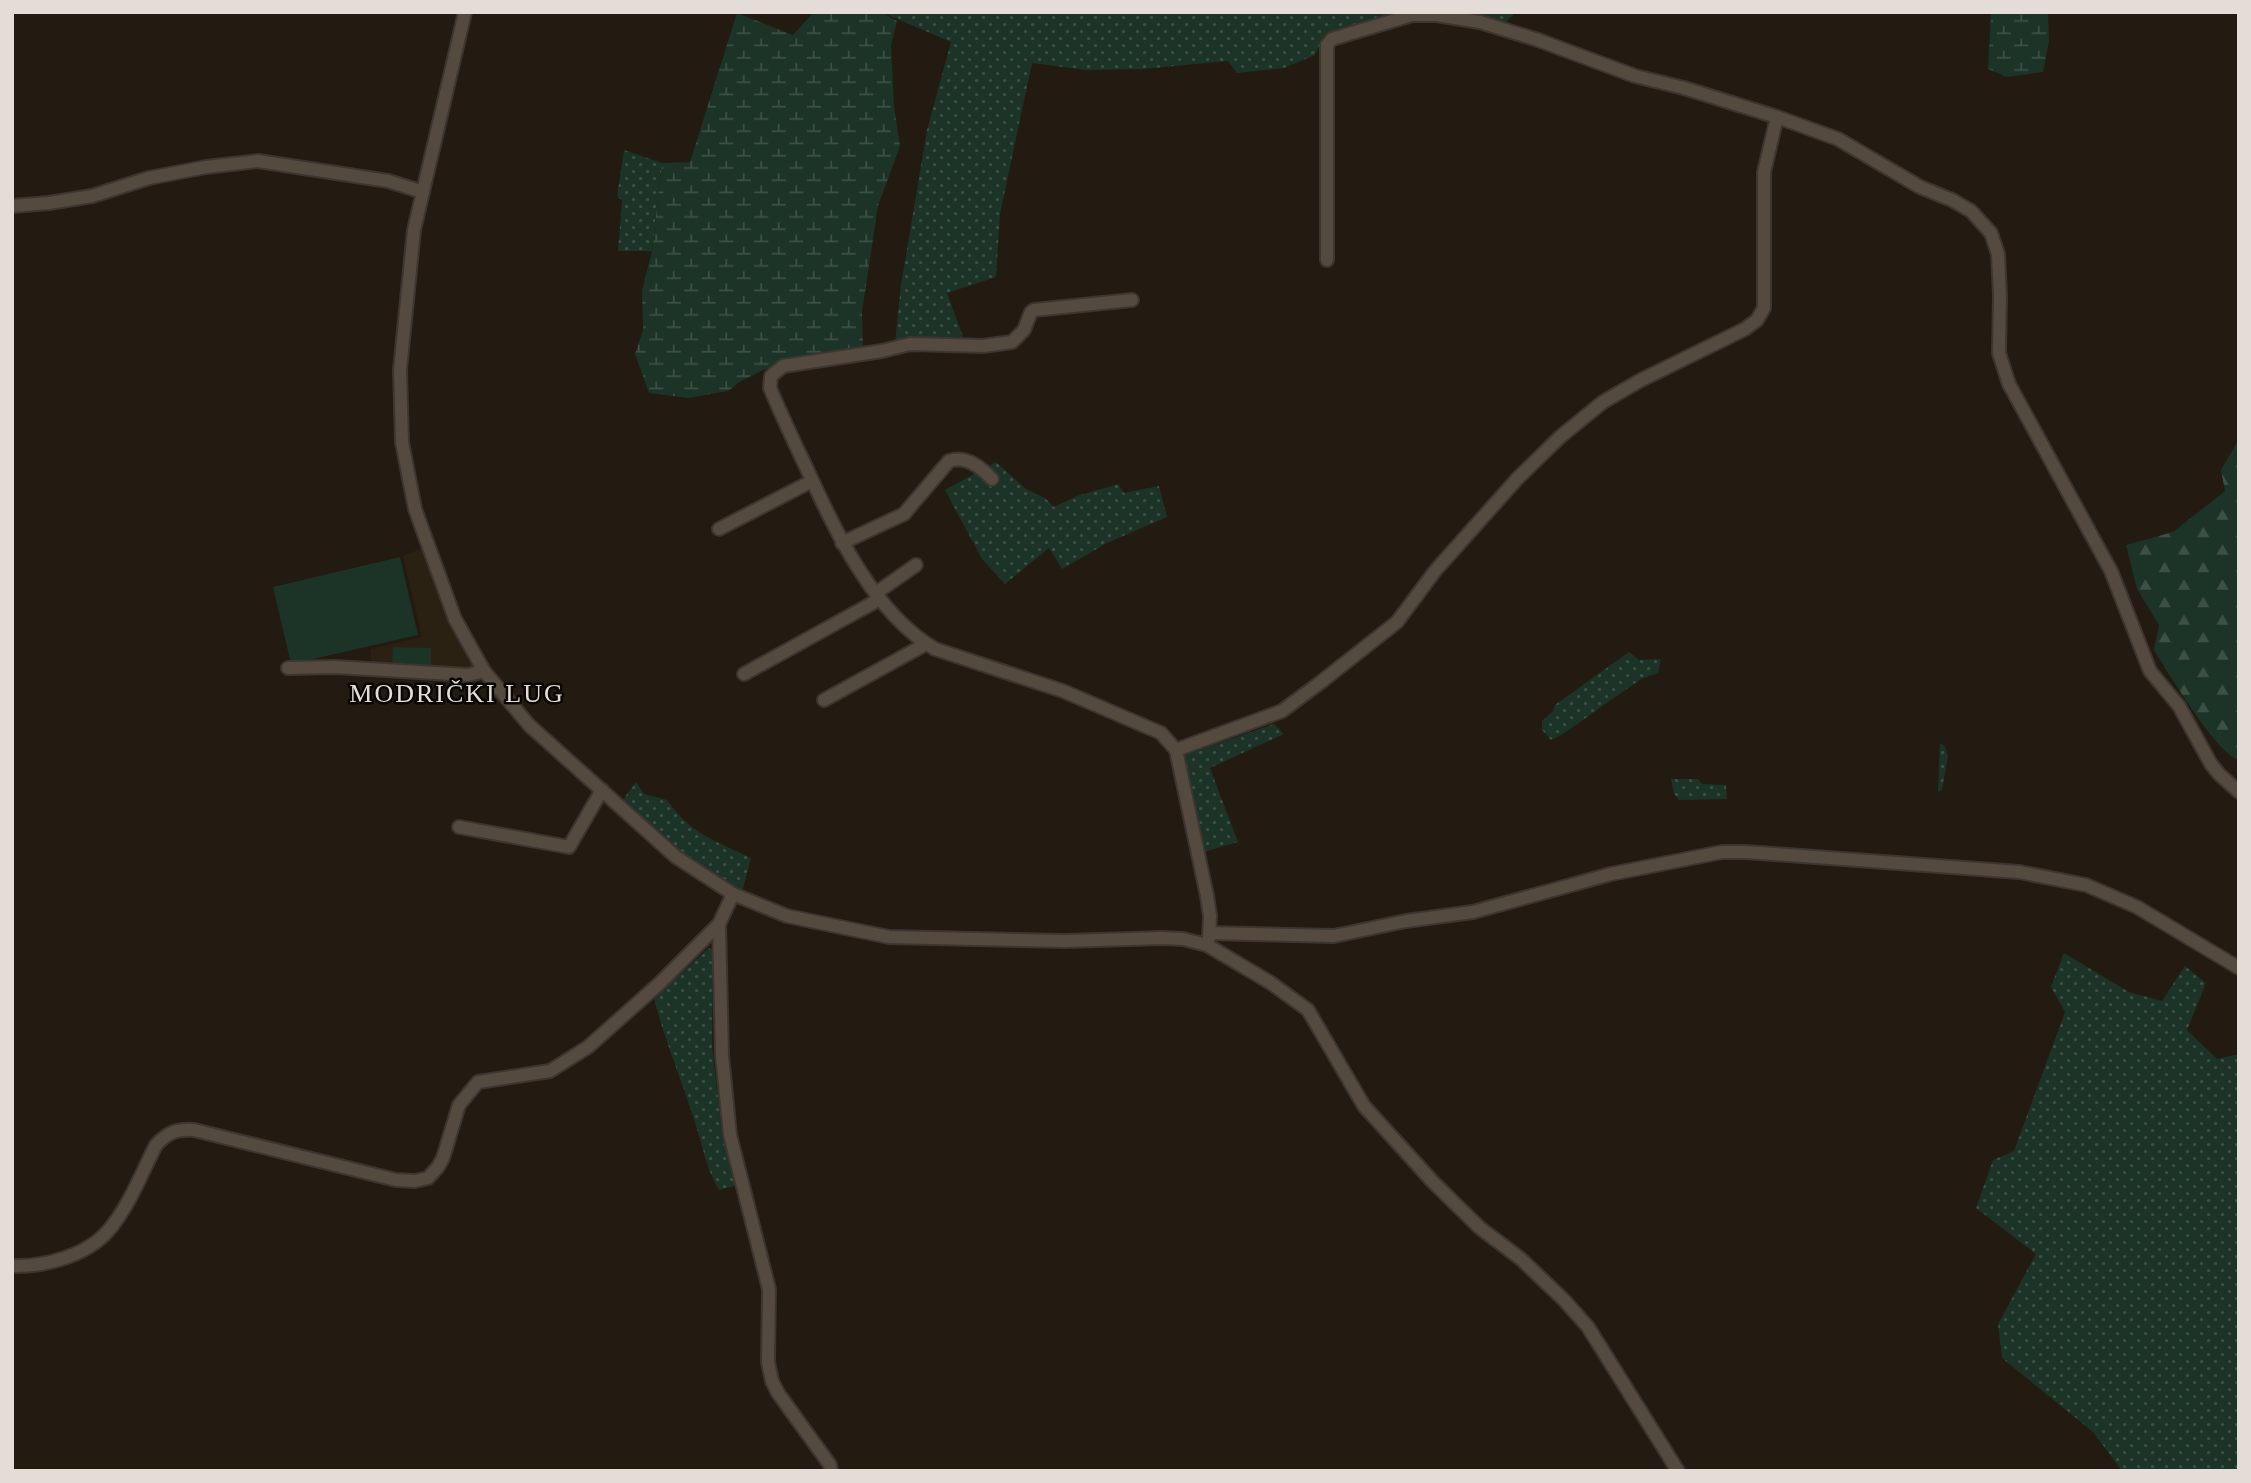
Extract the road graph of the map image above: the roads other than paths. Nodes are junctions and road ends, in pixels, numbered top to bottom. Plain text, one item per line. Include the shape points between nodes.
1 (465, 12) edge
2 (1777, 117) junction
3 (423, 192) junction
4 (12, 206) edge
5 (1327, 260) dead end
6 (1132, 300) dead end
7 (992, 479) dead end
8 (812, 481) junction
9 (719, 529) dead end
10 (842, 543) junction
11 (916, 565) dead end
12 (878, 596) junction
13 (926, 644) junction
14 (288, 668) dead end
15 (484, 671) junction
16 (744, 674) dead end
17 (824, 699) dead end
18 (1176, 750) junction
19 (602, 790) junction
20 (2239, 792) edge
21 (459, 827) dead end
22 (733, 894) junction
23 (719, 924) junction
24 (1209, 939) junction
25 (2239, 968) edge
26 (12, 1266) edge
27 (831, 1471) edge
28 (1678, 1471) edge

1 - 3 street
2 - 5 street via 1635,76 1480,22 1412,15 1332,39 1325,54
2 - 18 street via 1764,172 1764,308 1757,320 1603,402 1559,437 1435,571 1397,622 1321,682 1282,710
2 - 20 street via 1838,139 1920,187 1962,205 1985,224 1997,254 1999,353 2009,384 2111,571 2150,671 2179,706 2219,775
3 - 4 street via 388,181 258,162 206,167 92,195
3 - 15 street via 414,230 400,370 402,442 415,509 455,619
6 - 8 street via 1034,310 1012,342 910,344 777,369 770,388
7 - 10 street via 966,460 953,459 904,513
8 - 9 street
8 - 10 street
10 - 12 street
11 - 12 street
12 - 13 street
12 - 16 street
13 - 17 street
13 - 18 street via 1063,691 1161,733
14 - 15 street via 468,675
15 - 19 street via 529,725
18 - 24 street via 1207,896
19 - 21 street via 569,847
19 - 22 street via 676,857
22 - 23 street
22 - 24 street via 787,916 889,937
23 - 26 street via 611,1028 570,1060 550,1071 478,1082 459,1105 443,1158 428,1178 396,1180 178,1129 156,1145 107,1233 85,1249 57,1260
23 - 27 street via 722,1055 730,1135 769,1289 768,1362 778,1393
24 - 25 street via 1334,936 1406,920 1473,912 1611,874 1722,852 1746,852 2007,871 2086,885 2137,907
24 - 28 street via 1308,1010 1364,1106 1457,1206 1521,1259 1588,1327

